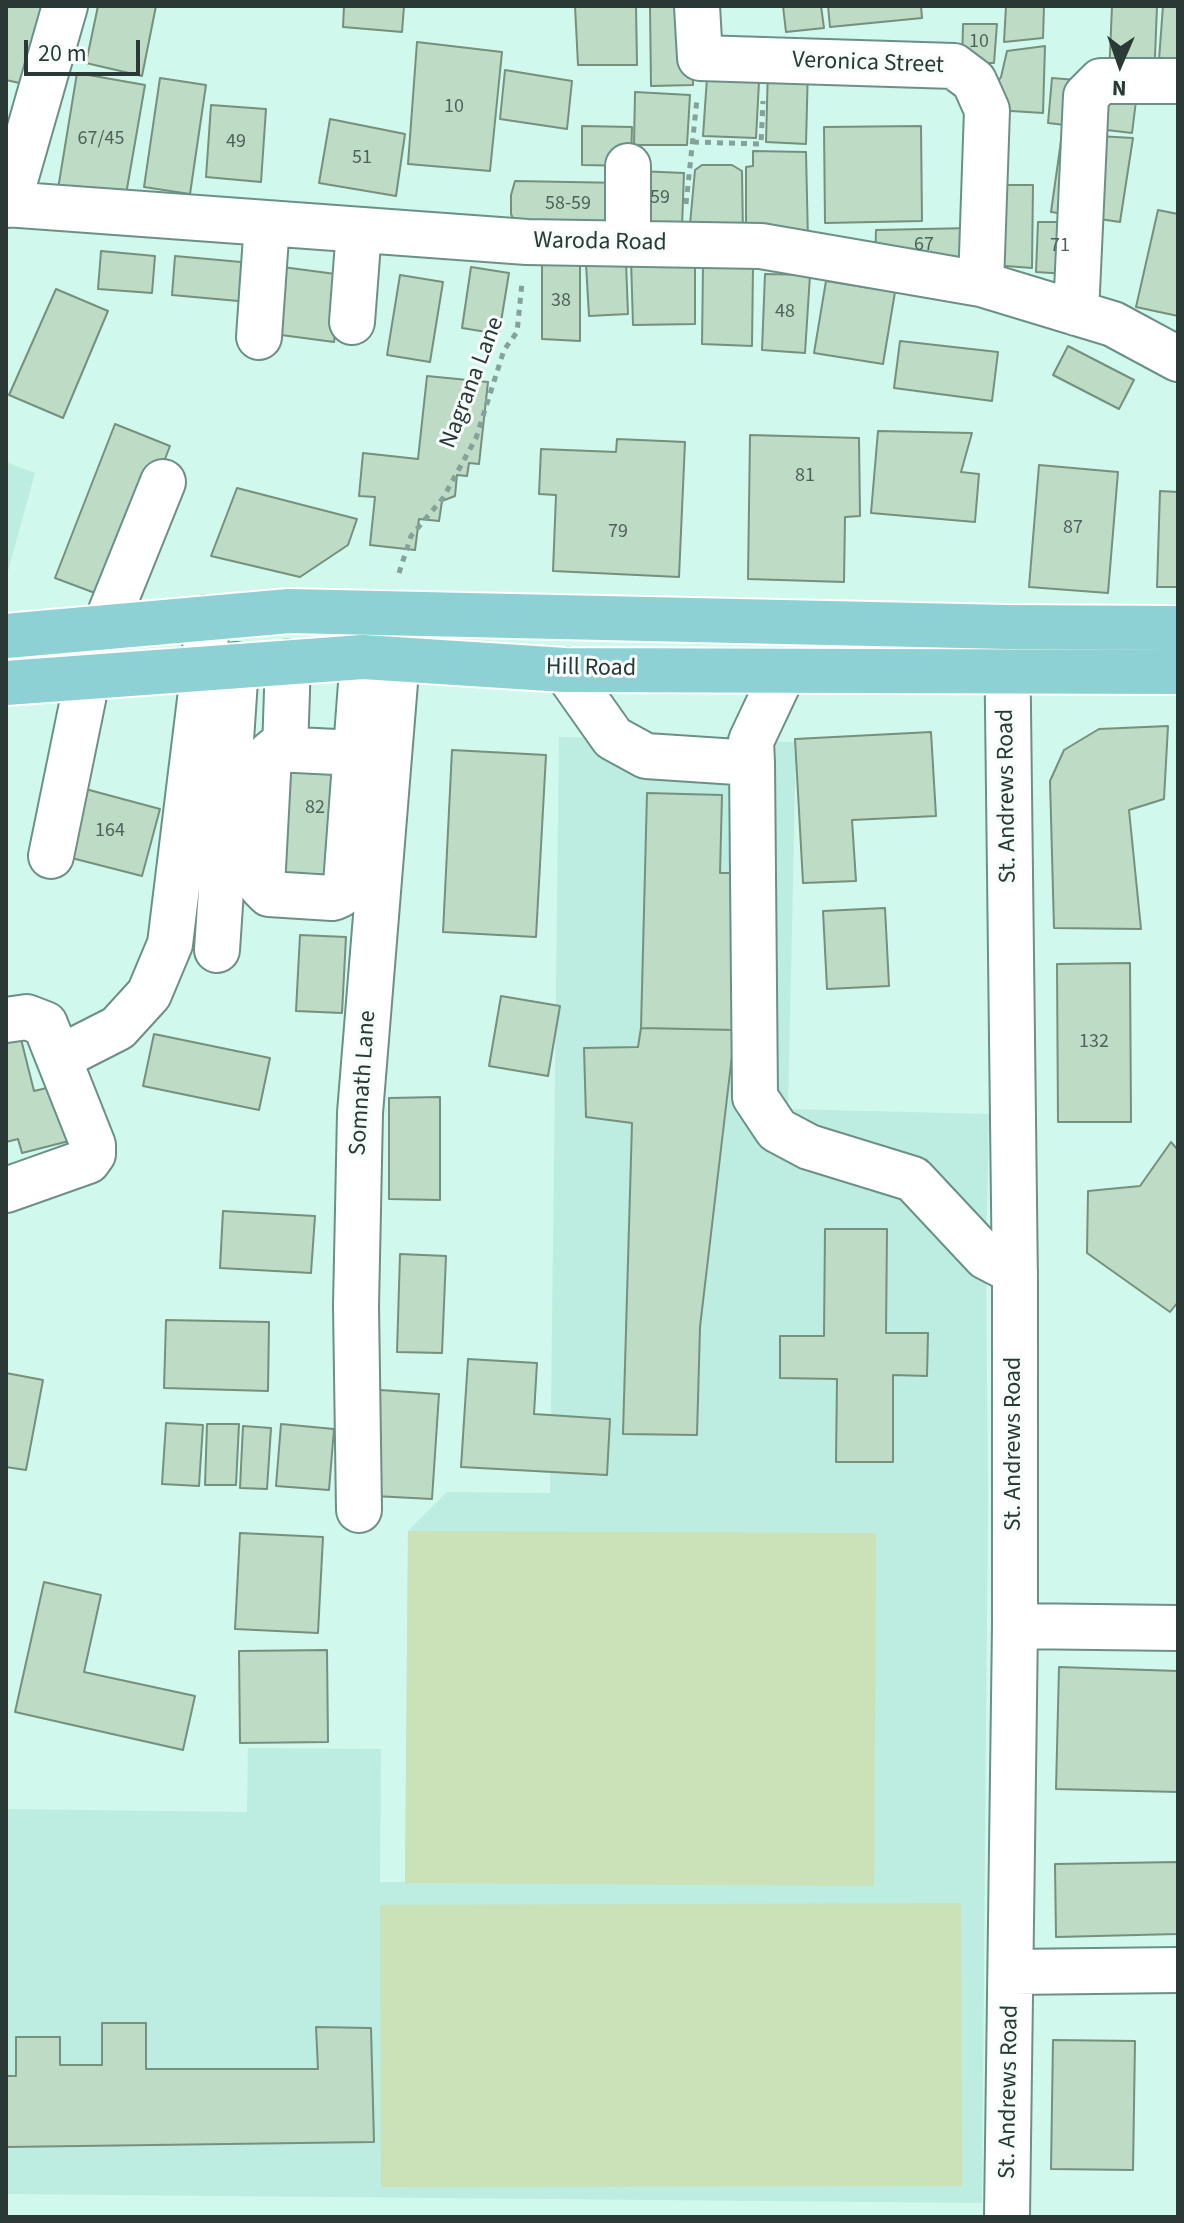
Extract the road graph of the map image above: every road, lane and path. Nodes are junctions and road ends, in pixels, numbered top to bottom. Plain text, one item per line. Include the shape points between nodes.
1 (65, 6) edge
2 (697, 6) edge
3 (700, 58) junction
4 (765, 60) junction
5 (1178, 81) edge
6 (693, 142) junction
7 (628, 166) dead end
8 (7, 204) edge
9 (267, 223) junction
10 (359, 230) junction
11 (527, 242) junction
12 (628, 243) junction
13 (682, 244) junction
14 (981, 284) junction
15 (1076, 313) junction
16 (352, 322) dead end
17 (259, 337) dead end
18 (1178, 359) edge
19 (163, 482) dead end
20 (392, 614) junction
21 (207, 618) junction
22 (105, 626) junction
23 (1007, 627) junction
24 (1178, 628) edge
25 (23, 634) edge
26 (380, 658) junction
27 (288, 662) junction
28 (220, 666) junction
29 (565, 670) junction
30 (784, 671) junction
31 (1007, 672) junction
32 (1178, 672) edge
33 (47, 679) edge
34 (285, 750) junction
35 (356, 753) junction
36 (752, 763) junction
37 (51, 856) dead end
38 (217, 950) dead end
39 (6, 1020) edge
40 (61, 1057) junction
41 (6, 1190) edge
42 (1015, 1272) junction
43 (359, 1510) dead end
44 (1015, 1626) junction
45 (1178, 1628) edge
46 (1178, 1970) edge
47 (1012, 1972) junction
48 (1007, 2217) edge

1 - 8 street
2 - 3 street
3 - 4 street, Veronica Street
3 - 6 path
4 - 6 path via 761,144
4 - 14 street, Veronica Street via 954,66 974,81 987,110
5 - 15 street via 1101,81 1086,96
6 - 13 path
7 - 12 street
8 - 9 street, Waroda Road
9 - 10 street, Waroda Road
9 - 17 street
10 - 11 street, Waroda Road
10 - 16 street
11 - 12 street, Waroda Road
11 - 20 path, Nagrana Lane via 517,332 504,350 476,438 443,498 411,536
12 - 13 street, Waroda Road
13 - 14 street, Waroda Road via 761,246
14 - 15 street, Waroda Road
15 - 18 street, Waroda Road via 1113,324
19 - 22 street
20 - 21 main road via 289,611
20 - 23 main road
20 - 26 street
21 - 22 main road
21 - 28 street
22 - 25 main road
23 - 24 main road
23 - 31 street, St. Andrews Road
25 - 33 main road
26 - 27 main road, Hill Road
26 - 29 main road, Hill Road
26 - 35 street
26 - 43 street, Somnath Lane via 360,1113
27 - 28 main road, Hill Road
27 - 34 street
28 - 33 main road, Hill Road
28 - 38 street
28 - 40 street via 170,944 149,994 118,1028
29 - 30 main road, Hill Road
29 - 36 street via 613,738 646,756
30 - 31 main road, Hill Road
30 - 36 street via 751,741
31 - 32 main road, Hill Road
31 - 42 street, St. Andrews Road
33 - 37 street
34 - 35 street
34 - 35 street via 269,755 262,887 269,894 332,898 345,890
36 - 42 street via 755,1097 777,1130 809,1147 913,1179 986,1257
39 - 40 street via 27,1017 45,1024
40 - 41 street via 93,1154 88,1161
42 - 44 street, St. Andrews Road
44 - 45 street
44 - 47 street, St. Andrews Road
46 - 47 street
47 - 48 street, St. Andrews Road

